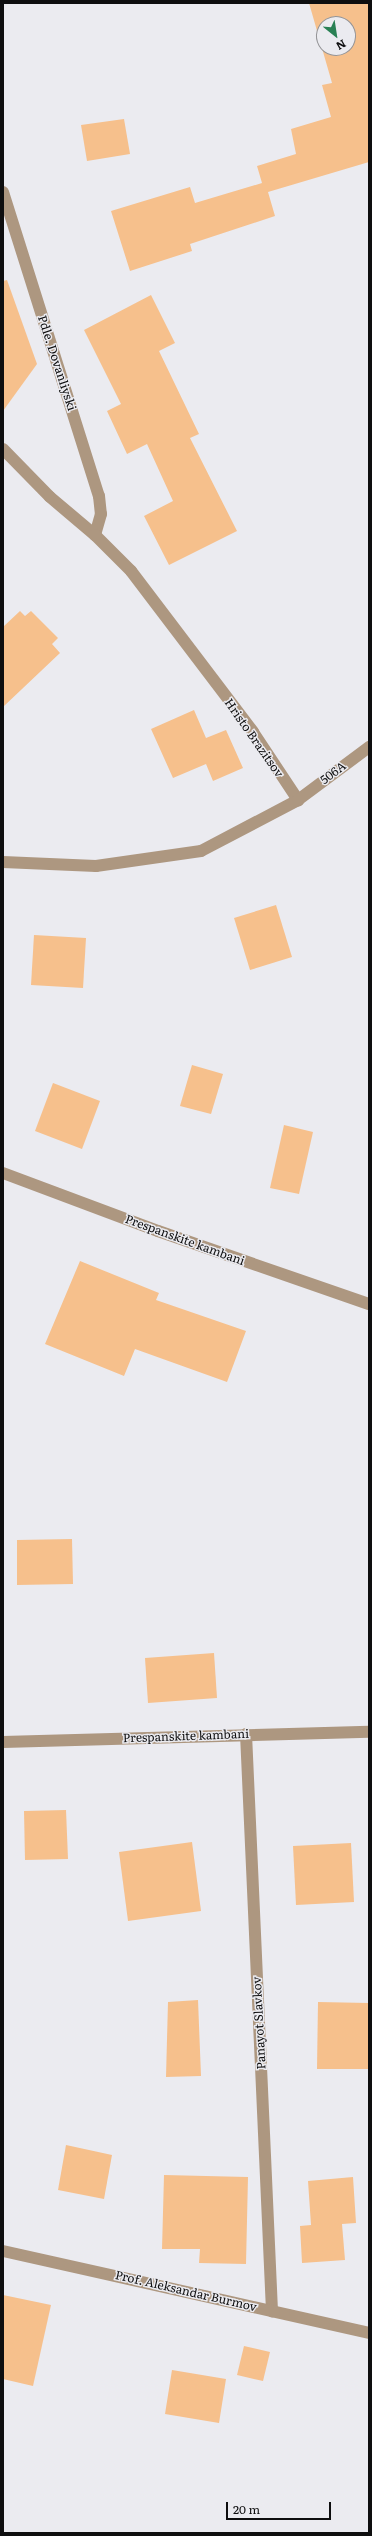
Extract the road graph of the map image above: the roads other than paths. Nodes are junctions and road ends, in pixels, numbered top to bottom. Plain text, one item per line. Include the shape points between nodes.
1 (3, 192) edge
2 (3, 449) edge
3 (95, 535) junction
4 (369, 746) edge
5 (298, 800) junction
6 (3, 862) edge
7 (3, 1173) edge
8 (369, 1304) edge
9 (369, 1732) edge
10 (246, 1734) junction
11 (3, 1742) edge
12 (3, 2251) edge
13 (272, 2311) junction
14 (369, 2333) edge

1 - 3 street, Pdle. Dovanliyski via 99,496 101,514
2 - 3 street, Hristo Brazitsov via 50,497
3 - 5 street, Hristo Brazitsov via 131,571 252,732
4 - 5 street, 506А
5 - 6 street via 201,851 96,866
7 - 8 street, Prespanskite kambani via 158,1232
9 - 10 street, Prespanskite kambani
10 - 11 street, Prespanskite kambani
10 - 13 street, Panayot Slavkov
12 - 13 street, Prof. Aleksandar Burmov
13 - 14 street, Prof. Aleksandar Burmov

